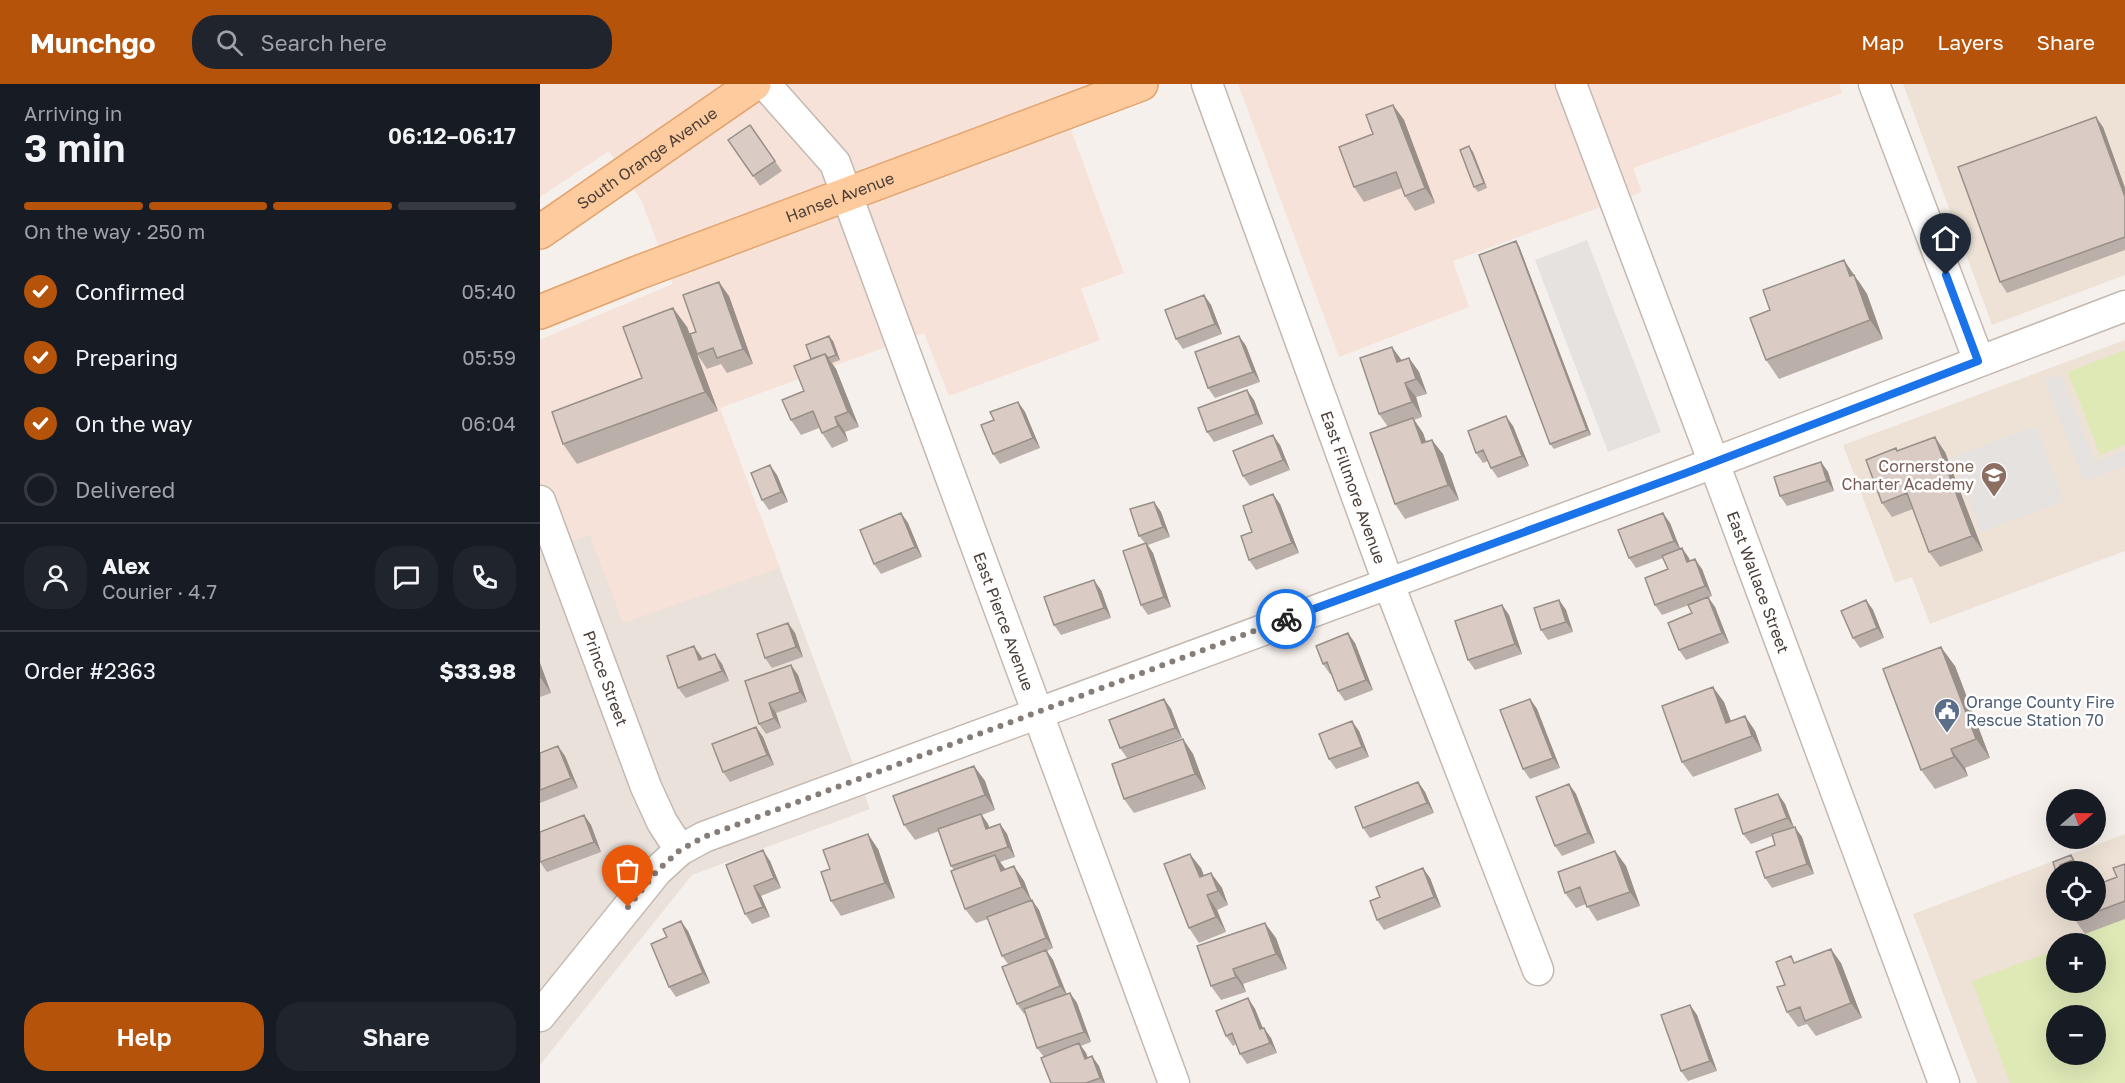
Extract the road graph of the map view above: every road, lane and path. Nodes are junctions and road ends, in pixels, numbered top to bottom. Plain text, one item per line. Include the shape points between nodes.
1 (754, 84) edge
2 (765, 84) edge
3 (1142, 84) edge
4 (1207, 84) edge
5 (1571, 84) edge
6 (1874, 84) edge
7 (846, 195) junction
8 (540, 232) edge
9 (2125, 306) edge
10 (540, 312) edge
11 (1978, 361) junction
12 (1714, 462) junction
13 (540, 501) edge
14 (1388, 582) junction
15 (1036, 712) junction
16 (680, 850) junction
17 (1538, 970) dead end
18 (540, 1016) edge
19 (1174, 1083) edge
20 (1944, 1083) edge

1 - 8 main road, South Orange Avenue
2 - 7 street, East Pierce Avenue via 835,164
3 - 7 main road, Hansel Avenue
4 - 14 street, East Fillmore Avenue
5 - 12 street, East Wallace Street
6 - 11 street
7 - 10 main road, Hansel Avenue
7 - 15 street, East Pierce Avenue
9 - 11 street
11 - 12 street
12 - 14 street
12 - 20 street, East Wallace Street
13 - 16 street, Prince Street via 646,787
14 - 15 street
14 - 17 street, East Fillmore Avenue
15 - 16 street via 704,837
15 - 19 street, East Pierce Avenue
16 - 18 street via 657,871

